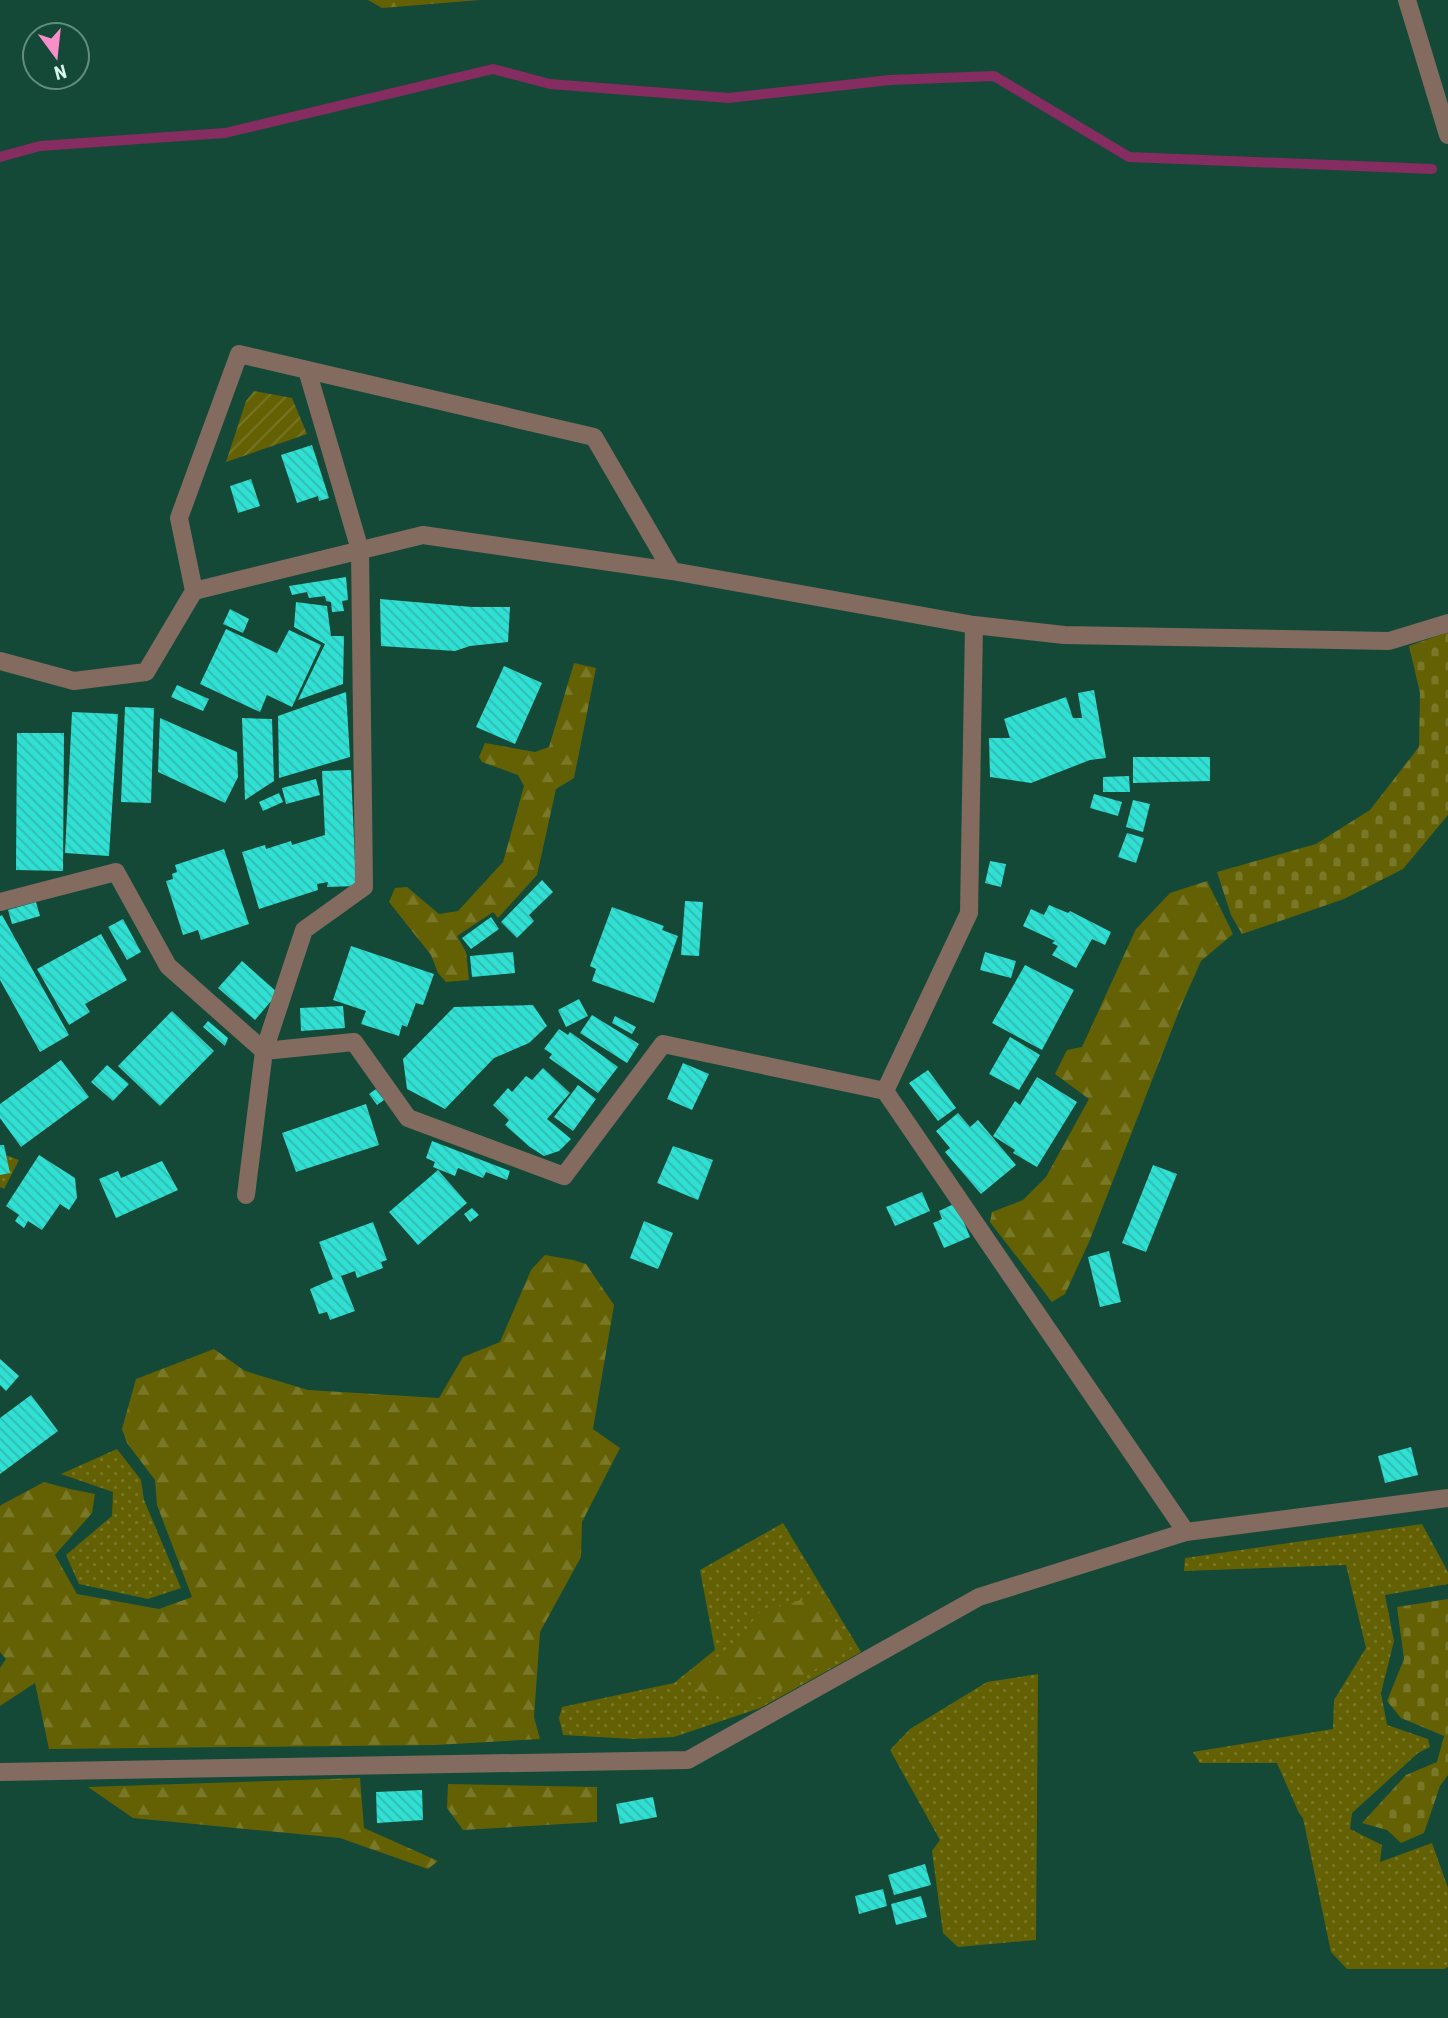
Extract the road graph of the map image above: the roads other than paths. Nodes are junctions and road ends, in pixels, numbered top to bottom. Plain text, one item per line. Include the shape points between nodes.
1 (1407, 0) edge
2 (1448, 135) edge
3 (307, 370) junction
4 (360, 550) junction
5 (672, 571) junction
6 (194, 591) junction
7 (1448, 623) edge
8 (974, 625) junction
9 (0, 661) edge
10 (0, 902) edge
11 (264, 1051) junction
12 (885, 1091) junction
13 (247, 1195) dead end
14 (1448, 1498) edge
15 (1186, 1532) junction
16 (0, 1772) edge

1 - 2 street
3 - 4 street
3 - 5 street via 594,437
3 - 6 street via 239,354 179,518
4 - 5 street via 423,535
4 - 6 street
4 - 11 street via 364,887 304,930
5 - 8 street
6 - 9 street via 146,673 74,681
7 - 8 street via 1389,641 1064,635
8 - 12 street via 969,913
10 - 11 street via 116,872 168,966
11 - 12 street via 355,1042 408,1118 564,1176 663,1044
11 - 13 street
12 - 15 street
14 - 15 street
15 - 16 street via 979,1597 688,1760

